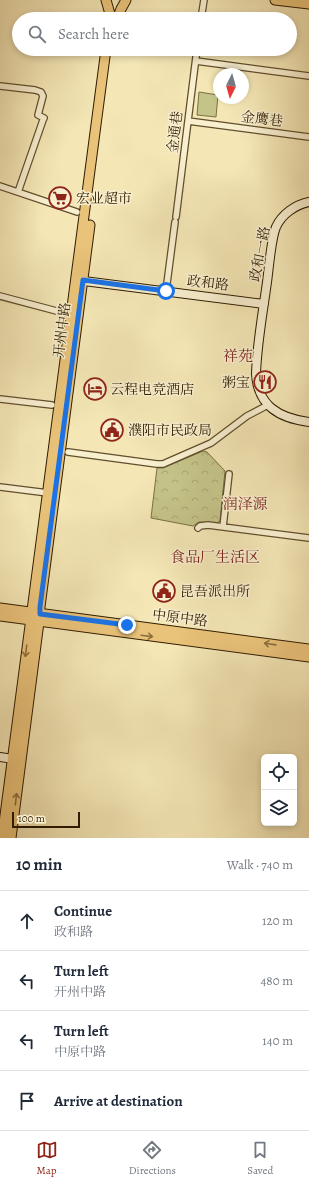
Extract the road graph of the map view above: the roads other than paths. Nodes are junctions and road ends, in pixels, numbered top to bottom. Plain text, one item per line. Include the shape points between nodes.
1 (106, 0) edge
2 (126, 0) edge
3 (204, 0) edge
4 (275, 0) edge
5 (309, 4) edge
6 (109, 12) edge
7 (120, 12) edge
8 (202, 12) edge
9 (105, 56) edge
10 (111, 56) edge
11 (197, 56) edge
12 (196, 61) junction
13 (309, 76) edge
14 (0, 86) edge
15 (188, 121) junction
16 (309, 137) edge
17 (0, 186) edge
18 (18, 192) junction
19 (309, 202) edge
20 (77, 212) dead end
21 (79, 280) junction
22 (166, 291) junction
23 (0, 296) edge
24 (264, 304) junction
25 (64, 313) dead end
26 (0, 399) edge
27 (52, 405) dead end
28 (268, 405) junction
29 (309, 422) edge
30 (68, 452) dead end
31 (229, 474) dead end
32 (0, 487) edge
33 (48, 494) junction
34 (223, 527) junction
35 (198, 528) dead end
36 (309, 538) edge
37 (0, 608) edge
38 (0, 616) edge
39 (35, 617) junction
40 (309, 649) edge
41 (309, 657) edge
42 (0, 757) edge
43 (17, 759) junction
44 (2, 838) edge
45 (11, 838) edge

1 - 6 main road
2 - 7 main road
3 - 8 street
4 - 5 main road
9 - 21 main road, 开州中路
10 - 21 main road, 开州中路
11 - 12 street, 金通巷
12 - 13 street
12 - 15 street, 金通巷
14 - 18 street via 36,90 44,96 38,115 44,120
15 - 16 street, 金鹰巷
15 - 22 street, 金通巷
17 - 18 street
18 - 20 street
19 - 24 street, 政和一路 via 286,213 276,227
21 - 22 street, 政和路
21 - 33 main road, 开州中路
21 - 39 main road, 开州中路 via 40,607
22 - 24 street, 政和路
23 - 25 street
24 - 28 street, 政和一路 via 256,374 258,388
26 - 27 street
28 - 29 street via 278,414
28 - 30 street via 247,416 211,443 163,464
31 - 34 street
32 - 33 street
33 - 39 main road, 开州中路
34 - 35 street via 208,525
34 - 36 street
37 - 39 main road, 中原中路
38 - 39 main road, 中原中路
40 -> 39 main road, 中原中路
39 -> 41 main road, 中原中路
39 - 43 main road
42 - 43 street
43 - 44 main road
45 -> 43 main road

